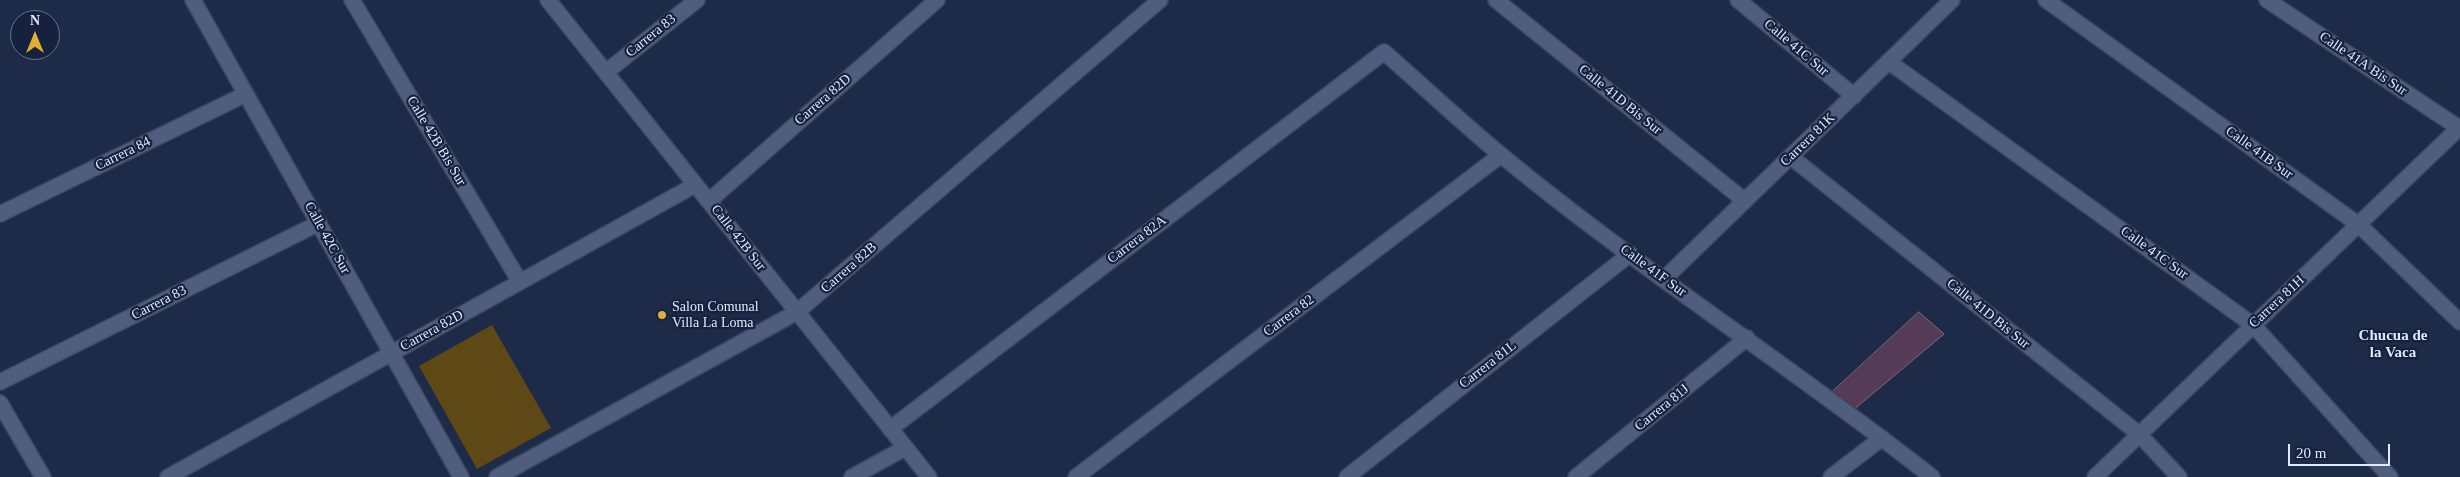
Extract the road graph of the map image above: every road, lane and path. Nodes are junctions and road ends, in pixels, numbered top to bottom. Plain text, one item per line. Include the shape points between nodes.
1 (193, 0) edge
2 (352, 0) edge
3 (548, 0) edge
4 (697, 0) edge
5 (937, 0) edge
6 (1496, 0) edge
7 (1738, 0) edge
8 (1952, 0) edge
9 (2046, 0) edge
10 (2267, 0) edge
11 (1154, 2) edge
12 (1384, 52) joint
13 (1889, 62) junction
14 (606, 72) junction
15 (246, 94) junction
16 (1854, 96) junction
17 (2460, 128) edge
18 (1501, 155) junction
19 (1791, 157) junction
20 (696, 185) junction
21 (708, 201) junction
22 (1745, 201) junction
23 (0, 214) edge
24 (319, 223) junction
25 (2359, 225) junction
26 (1630, 254) junction
27 (1664, 279) junction
28 (520, 282) junction
29 (797, 312) junction
30 (2460, 322) edge
31 (2253, 325) junction
32 (1748, 338) junction
33 (391, 353) junction
34 (0, 382) edge
35 (0, 403) edge
36 (890, 429) junction
37 (2139, 434) junction
38 (1882, 438) junction
39 (905, 448) junction
40 (42, 477) edge
41 (168, 477) edge
42 (461, 477) edge
43 (497, 477) edge
44 (852, 477) edge
45 (929, 477) edge
46 (1076, 477) edge
47 (1347, 477) edge
48 (1576, 477) edge
49 (1831, 477) edge
50 (1932, 477) edge
51 (2094, 477) edge
52 (2179, 477) edge
53 (2390, 477) edge

1 - 15 street, Calle 42C Sur
2 - 28 street, Calle 42B Bis Sur
3 - 14 street, Calle 42B Sur
4 - 14 street, Carrera 83
5 - 21 street, Carrera 82D
6 - 22 street, Calle 41D Bis Sur
7 - 16 street, Calle 41C Sur
8 - 13 street, Carrera 81K
9 - 25 street, Calle 41B Sur
10 - 17 street, Calle 41A Bis Sur
11 - 29 street, Carrera 82B
12 - 18 street, Calle 41F Sur
12 - 36 street, Carrera 82A
13 - 16 street, Carrera 81K
13 - 31 street, Calle 41C Sur
14 - 20 street, Calle 42B Sur
15 - 23 street, Carrera 84
15 - 24 street, Calle 42C Sur
16 - 19 street, Carrera 81K
17 - 25 street, Carrera 81H
18 - 26 street, Calle 41F Sur
18 - 46 street, Carrera 82
19 - 22 street, Carrera 81K
19 - 37 street, Calle 41D Bis Sur
20 - 21 street, Calle 42B Sur
20 - 28 street, Carrera 82D
21 - 29 street, Calle 42B Sur
22 - 27 street, Carrera 81K
24 - 33 street, Calle 42C Sur
24 - 34 street, Carrera 83
25 - 30 street, Calle 41B Sur
25 - 31 street, Carrera 81H
26 - 27 street, Calle 41F Sur
26 - 47 street, Carrera 81L
27 - 32 street, Calle 41F Sur
28 - 33 street, Carrera 82D
29 - 36 street, Calle 42B Sur
29 - 43 street, Carrera 82B
31 - 37 street, Carrera 81H
31 - 53 street, Calle 41C Sur
32 - 38 street, Calle 41F Sur
32 - 48 street, Carrera 81J
33 - 41 street, Carrera 82D
33 - 42 street, Calle 42C Sur
35 - 40 street
36 - 39 street, Calle 42B Sur
37 - 51 street, Carrera 81H
37 - 52 street, Calle 41D Bis Sur
38 - 49 street
38 - 50 street, Calle 41F Sur
39 - 44 street
39 - 45 street, Calle 42B Sur

